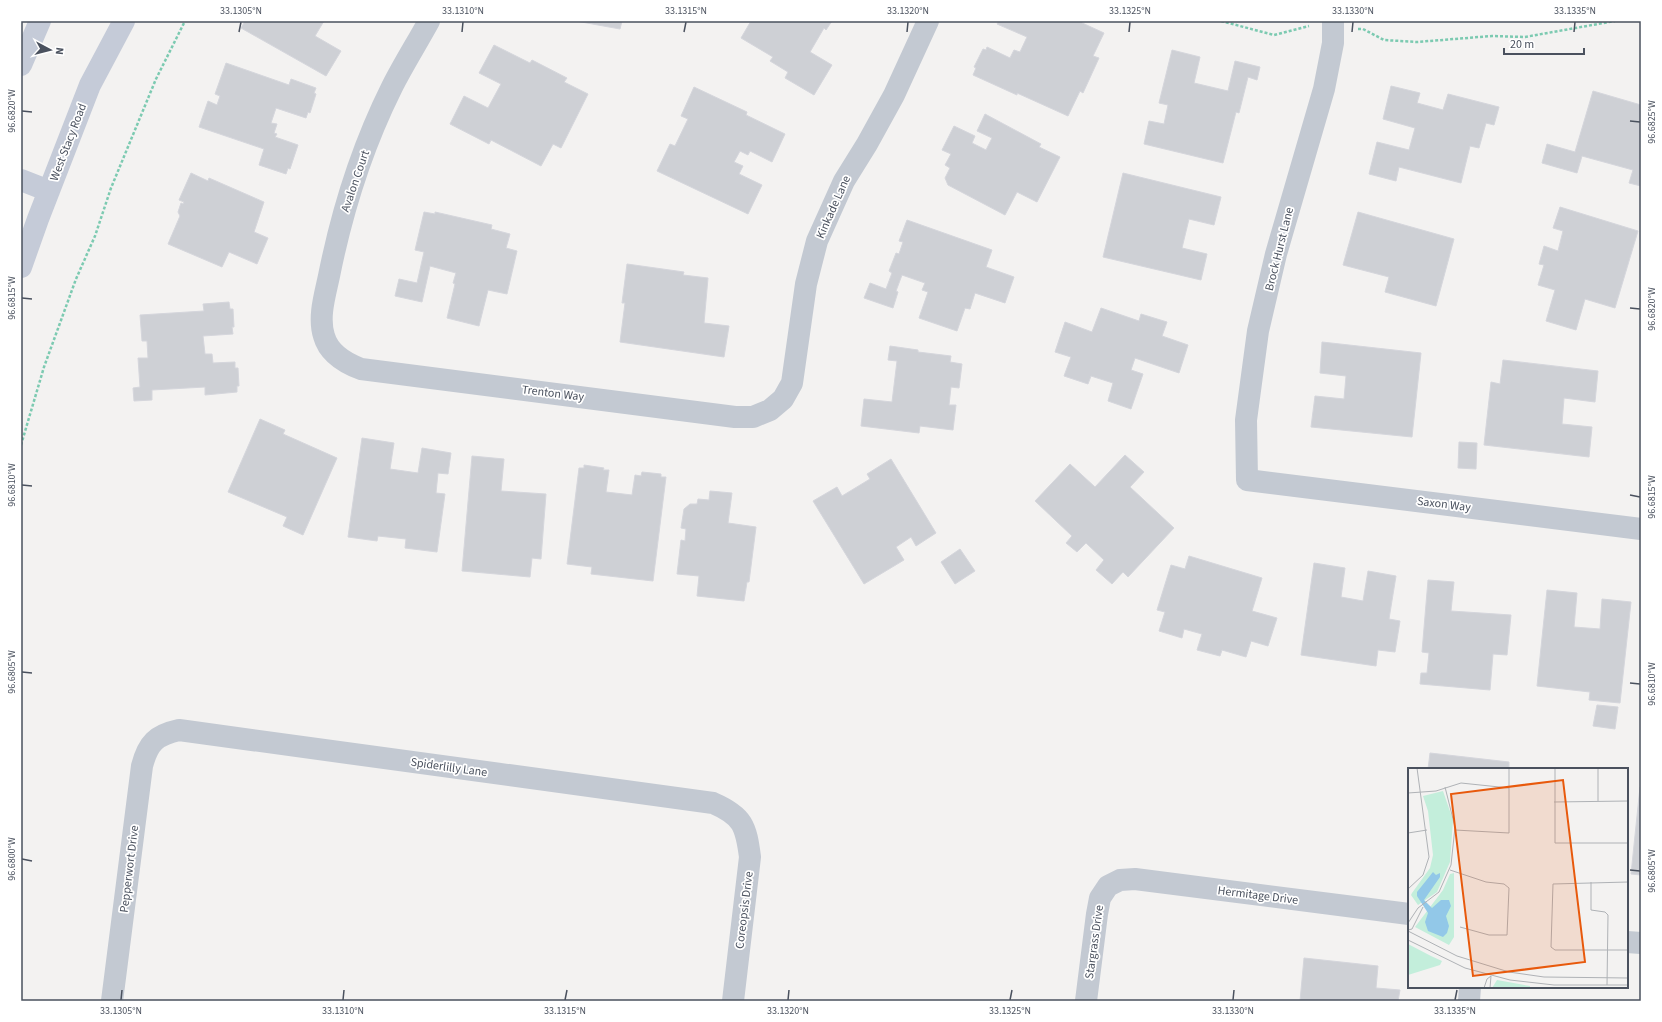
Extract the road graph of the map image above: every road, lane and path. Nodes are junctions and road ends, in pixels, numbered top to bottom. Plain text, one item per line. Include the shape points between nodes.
1 (40, 21) edge
2 (124, 21) edge
3 (185, 21) edge
4 (429, 21) edge
5 (928, 21) edge
6 (1221, 21) edge
7 (1615, 21) edge
8 (1333, 24) edge
9 (21, 65) edge
10 (21, 180) edge
11 (49, 191) junction
12 (21, 267) edge
13 (333, 352) joint
14 (776, 405) joint
15 (21, 445) edge
16 (1247, 480) joint
17 (1641, 528) edge
18 (154, 740) joint
19 (741, 820) joint
20 (1108, 886) joint
21 (1408, 914) edge
22 (1628, 942) edge
23 (1641, 943) edge
24 (1470, 988) edge
25 (112, 1001) edge
26 (733, 1001) edge
27 (1086, 1001) edge
28 (1468, 1001) edge

1 - 9 main road
2 - 11 main road, West Stacy Road via 90,85
3 - 15 path via 156,78 111,188 44,367
4 - 13 street, Avalon Court via 392,87 349,191 335,244 322,320 324,337
5 - 14 street, Kinkade Lane via 894,95 844,180 826,218 806,284 792,383 784,398
6 - 8 path via 1274,35 1307,26
7 - 8 path via 1525,37 1492,36 1417,42 1384,40 1363,29
8 - 16 street, Brock Hurst Lane via 1333,43 1324,89 1276,254 1258,331 1246,420
10 - 11 main road
11 - 12 main road, West Stacy Road
13 - 14 street, Trenton Way via 345,363 361,369 735,417 753,416
16 - 17 street, Saxon Way
18 - 19 street, Spiderlilly Lane via 165,733 179,730 713,803 730,810
18 - 25 street, Pepperwort Drive via 146,752 142,766
19 - 26 street, Coreopsis Drive via 748,836 750,857
20 - 21 street, Hermitage Drive via 1120,880 1135,879
20 - 27 street, Stargrass Drive via 1100,898 1096,914
22 - 23 street
24 - 28 street

